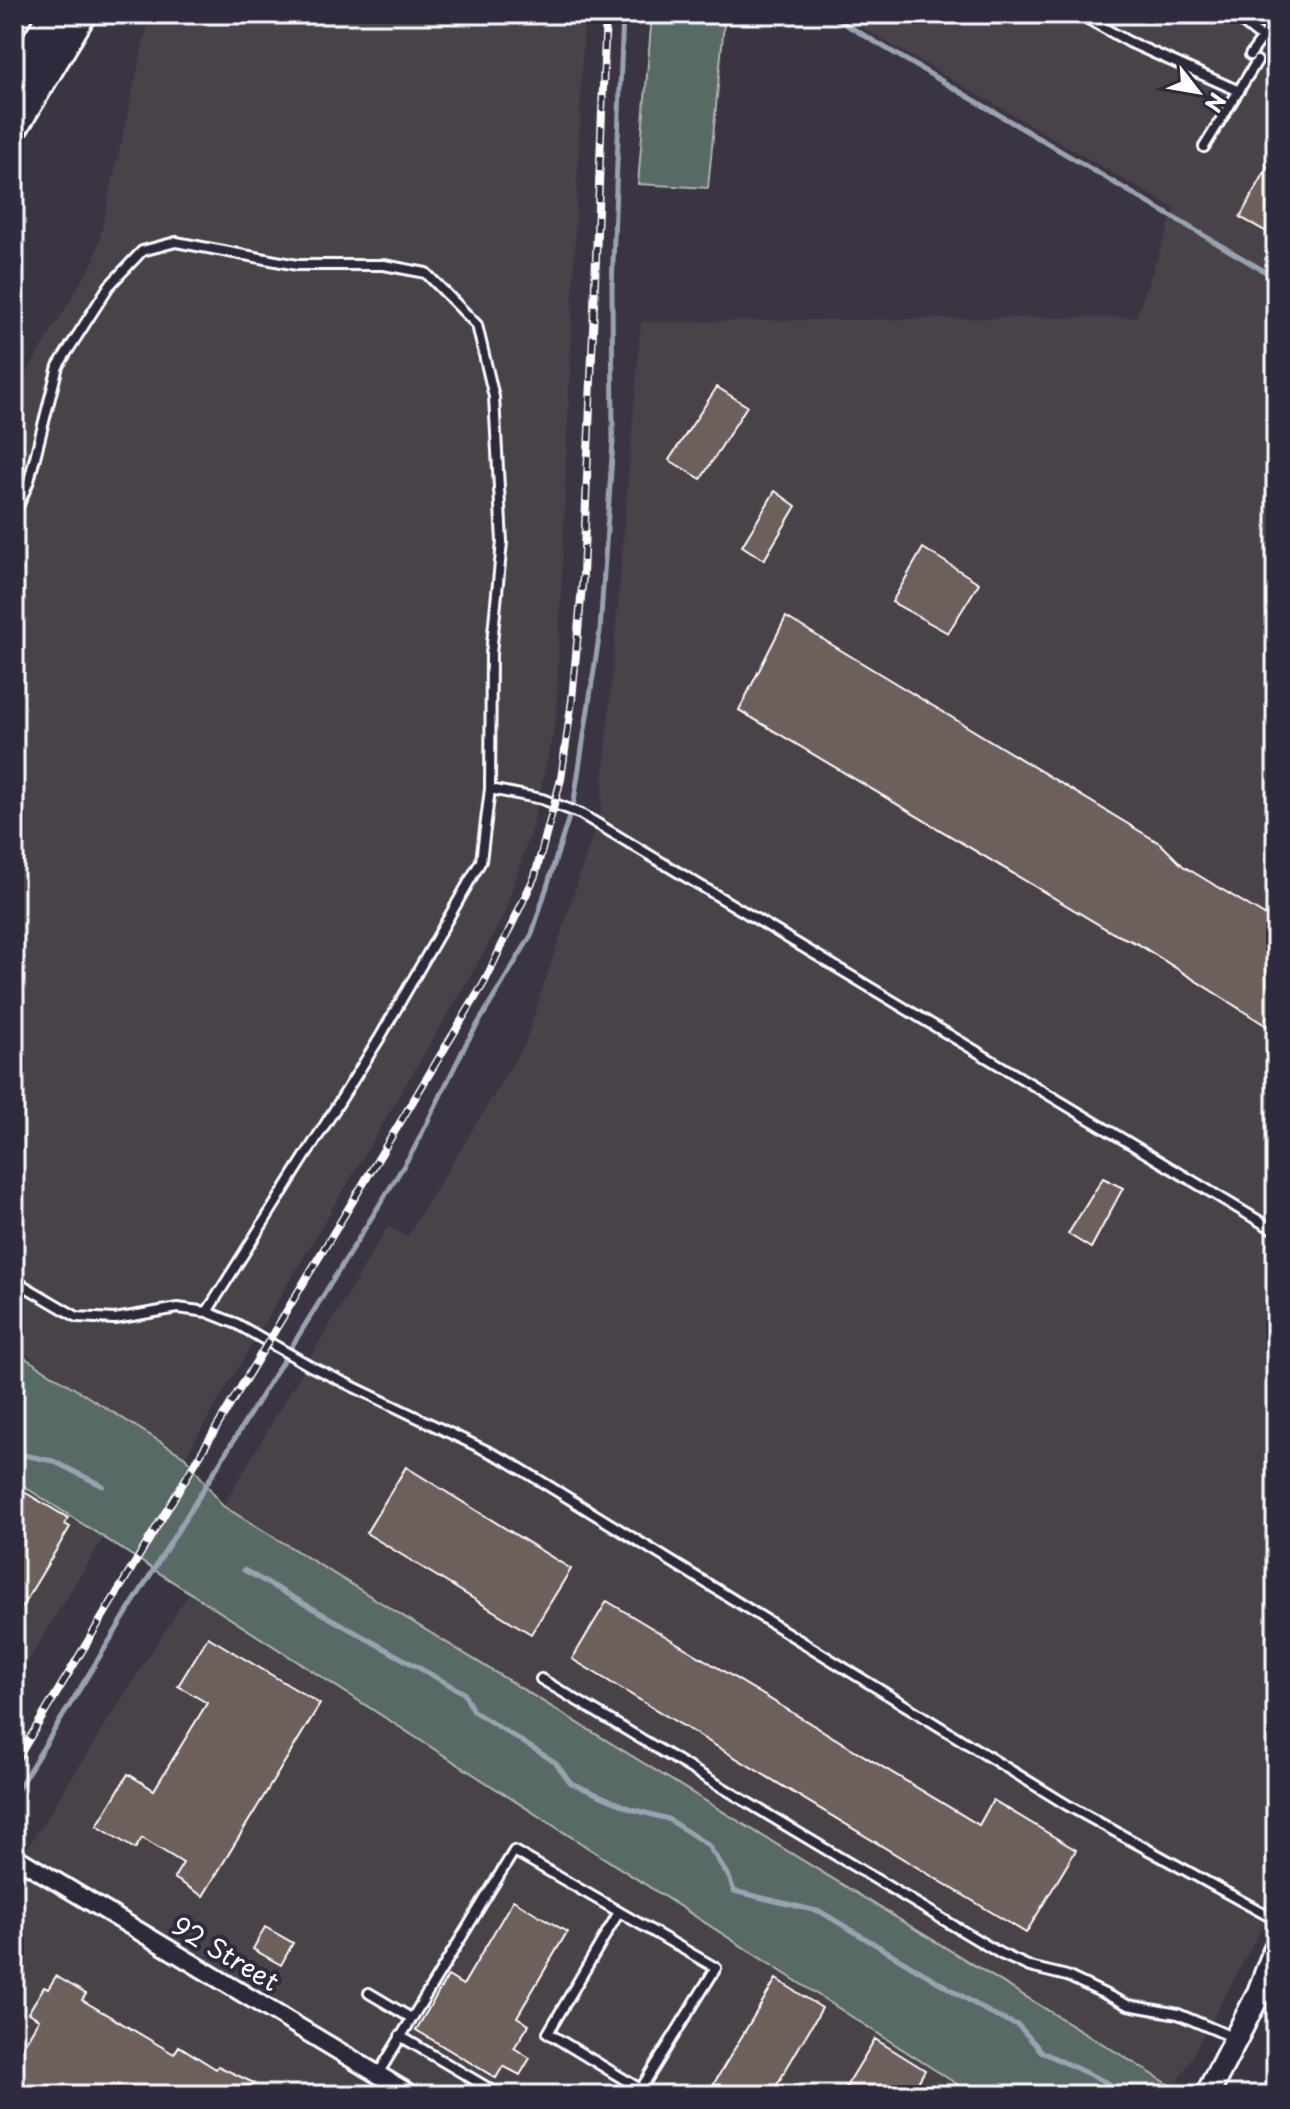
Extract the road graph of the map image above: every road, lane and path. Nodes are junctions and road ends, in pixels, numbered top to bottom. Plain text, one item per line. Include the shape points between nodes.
1 (55, 14) edge
2 (80, 14) edge
3 (1079, 14) edge
4 (1232, 14) edge
5 (1276, 19) edge
6 (1261, 37) junction
7 (14, 81) edge
8 (1239, 91) junction
9 (14, 124) edge
10 (1204, 147) dead end
11 (14, 516) edge
12 (490, 789) junction
13 (1276, 1231) edge
14 (14, 1280) edge
15 (207, 1312) junction
16 (541, 1679) dead end
17 (14, 1856) edge
18 (619, 1912) junction
19 (1276, 1920) edge
20 (1276, 1948) edge
21 (369, 1993) dead end
22 (411, 2018) junction
23 (400, 2036) junction
24 (1237, 2039) junction
25 (377, 2074) junction
26 (638, 2092) edge
27 (412, 2095) edge
28 (500, 2095) edge
29 (1207, 2095) edge

1 - 7 highway
2 - 9 highway
3 - 8 lane
4 - 6 lane
5 - 6 lane
6 - 8 lane
8 - 10 lane
11 - 12 lane via 29,481 58,366 109,286 142,251 176,242 297,265 384,265 426,273 477,325 496,411 502,542 491,654
12 - 13 lane via 581,814
12 - 15 lane via 481,861 379,1039
14 - 15 lane via 77,1317 115,1319 178,1308
15 - 19 lane via 508,1461 1067,1805
16 - 24 lane via 1001,1954 1067,1976 1128,2005 1178,2014
17 - 25 street, 92 Street
18 - 22 lane via 514,1851
18 - 26 lane via 548,2033
18 - 26 lane via 716,1968
20 - 24 main road
21 - 22 lane
22 - 23 lane
23 - 25 lane
23 - 28 lane
24 - 29 main road
25 - 27 street, 92 Street

